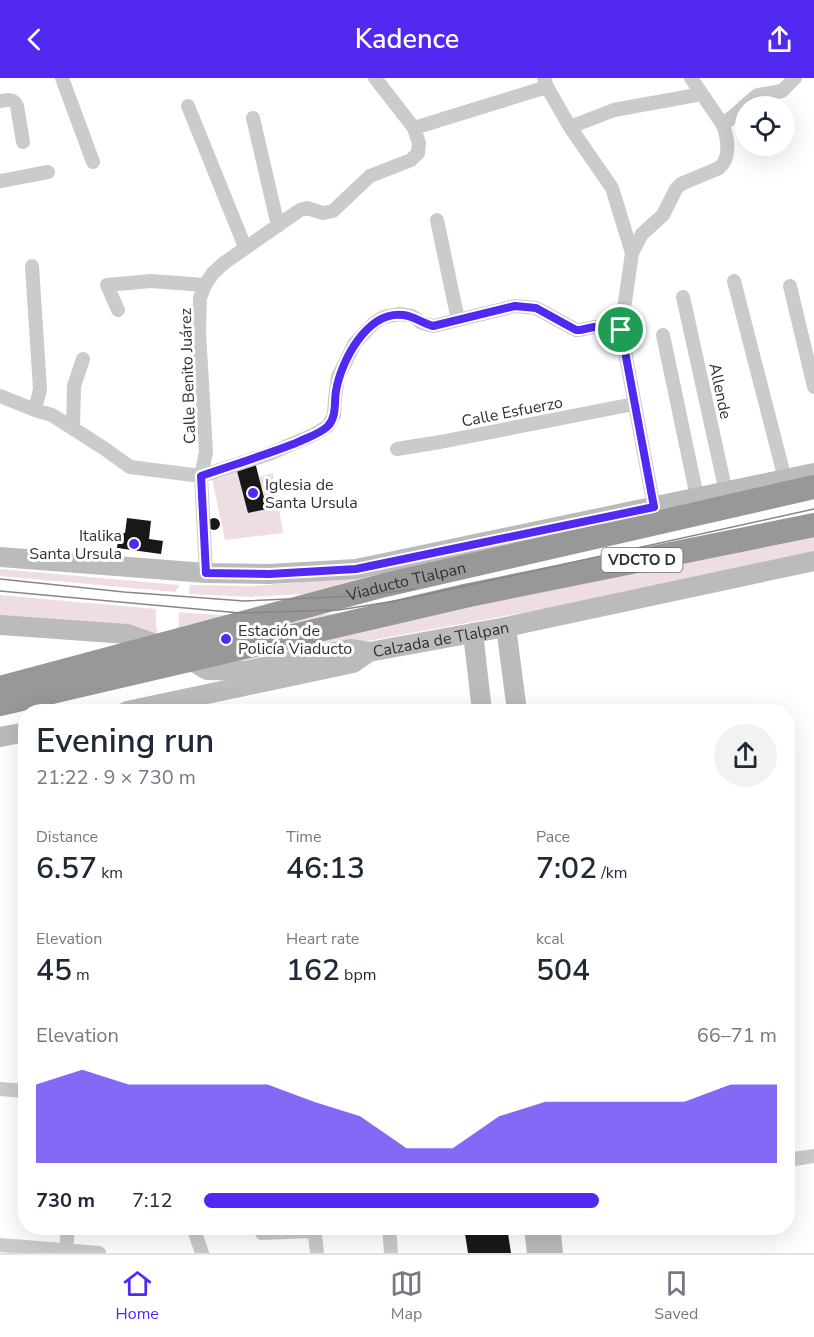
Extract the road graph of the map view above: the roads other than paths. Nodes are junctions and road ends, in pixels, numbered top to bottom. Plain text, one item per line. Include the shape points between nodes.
1 (62, 78) edge
2 (375, 78) edge
3 (691, 78) edge
4 (795, 78) edge
5 (546, 82) edge
6 (702, 94) junction
7 (0, 101) edge
8 (188, 106) dead end
9 (253, 118) dead end
10 (723, 125) junction
11 (570, 126) junction
12 (414, 128) junction
13 (23, 142) dead end
14 (93, 162) dead end
15 (48, 172) dead end
16 (0, 181) edge
17 (437, 220) dead end
18 (278, 226) junction
19 (245, 247) junction
20 (632, 253) junction
21 (32, 266) dead end
22 (734, 281) dead end
23 (205, 285) junction
24 (790, 286) dead end
25 (683, 297) dead end
26 (118, 310) dead end
27 (458, 320) junction
28 (621, 330) junction
29 (663, 335) dead end
30 (83, 359) dead end
31 (814, 387) edge
32 (0, 396) edge
33 (634, 404) junction
34 (35, 410) junction
35 (73, 429) junction
36 (397, 449) dead end
37 (814, 473) edge
38 (201, 476) junction
39 (785, 479) junction
40 (814, 487) edge
41 (726, 492) junction
42 (697, 497) junction
43 (654, 507) junction
44 (814, 525) edge
45 (0, 557) edge
46 (814, 561) edge
47 (206, 573) junction
48 (0, 625) edge
49 (506, 627) junction
50 (473, 633) junction
51 (369, 652) junction
52 (42, 686) junction
53 (0, 688) edge
54 (0, 704) edge
55 (160, 704) edge
56 (481, 704) edge
57 (516, 704) edge
58 (18, 734) edge
59 (0, 737) edge
60 (0, 1089) edge
61 (18, 1090) edge
62 (814, 1156) edge
63 (795, 1159) edge
64 (67, 1235) edge
65 (196, 1235) edge
66 (315, 1235) edge
67 (390, 1235) edge
68 (535, 1235) edge
69 (551, 1235) edge
70 (0, 1245) edge
71 (66, 1252) edge
72 (99, 1253) edge
73 (202, 1253) edge
74 (317, 1253) edge
75 (391, 1253) edge
76 (537, 1253) edge
77 (553, 1253) edge

1 - 14 street
2 - 12 street
3 - 6 street
4 - 10 street via 782,91 758,95
5 - 11 street
5 - 12 street
6 - 10 street
6 - 11 street via 614,110
7 - 13 street via 15,101
8 - 19 street
9 - 18 street
10 - 20 street via 727,147 724,164 681,184 663,215 642,234
11 - 20 street via 612,188
12 - 18 street via 419,143 418,153 411,160 370,176 333,212 307,208
15 - 16 street
17 - 27 street
18 - 19 street
19 - 23 street via 213,273
20 - 28 street
21 - 34 street via 40,389
22 - 39 street
23 - 26 street via 151,281 107,285
23 - 38 street, Calle Benito Juárez via 200,298 199,332 206,452
24 - 31 street
25 - 41 street, Allende
27 - 28 street via 515,306 536,308 576,330
27 - 38 street via 433,326 400,314 374,323 355,343 338,377 334,415 328,426 269,454
28 - 33 street
29 - 42 street
30 - 35 street via 74,386
32 - 34 street
33 - 36 street, Calle Esfuerzo
33 - 43 street
34 - 35 street via 52,415
35 - 38 street via 130,467
37 - 39 main road
38 - 47 street, Calle Benito Juárez
39 - 41 main road
40 - 52 highway, Viaducto Tlalpan / VDCTO D via 385,585
41 - 42 main road
42 - 43 main road
43 - 47 main road via 356,569
44 - 52 highway, Viaducto Tlalpan / VDCTO D
45 - 47 main road
46 - 49 main road, Calzada de Tlalpan
48 - 51 main road, Calzada de Tlalpan via 127,634 176,651 207,670 246,671 350,649
49 - 50 main road, Calzada de Tlalpan
49 - 57 main road
50 - 51 main road, Calzada de Tlalpan
50 - 56 main road
51 - 55 main road via 353,663
52 - 53 highway, Viaducto Tlalpan / VDCTO D
52 - 54 highway, Viaducto Tlalpan / VDCTO D
58 - 59 main road
60 - 61 street
62 - 63 street
64 - 71 street
65 - 73 street
66 - 74 street
67 - 75 street
68 - 76 main road
69 - 77 main road
70 - 71 street
71 - 72 street

